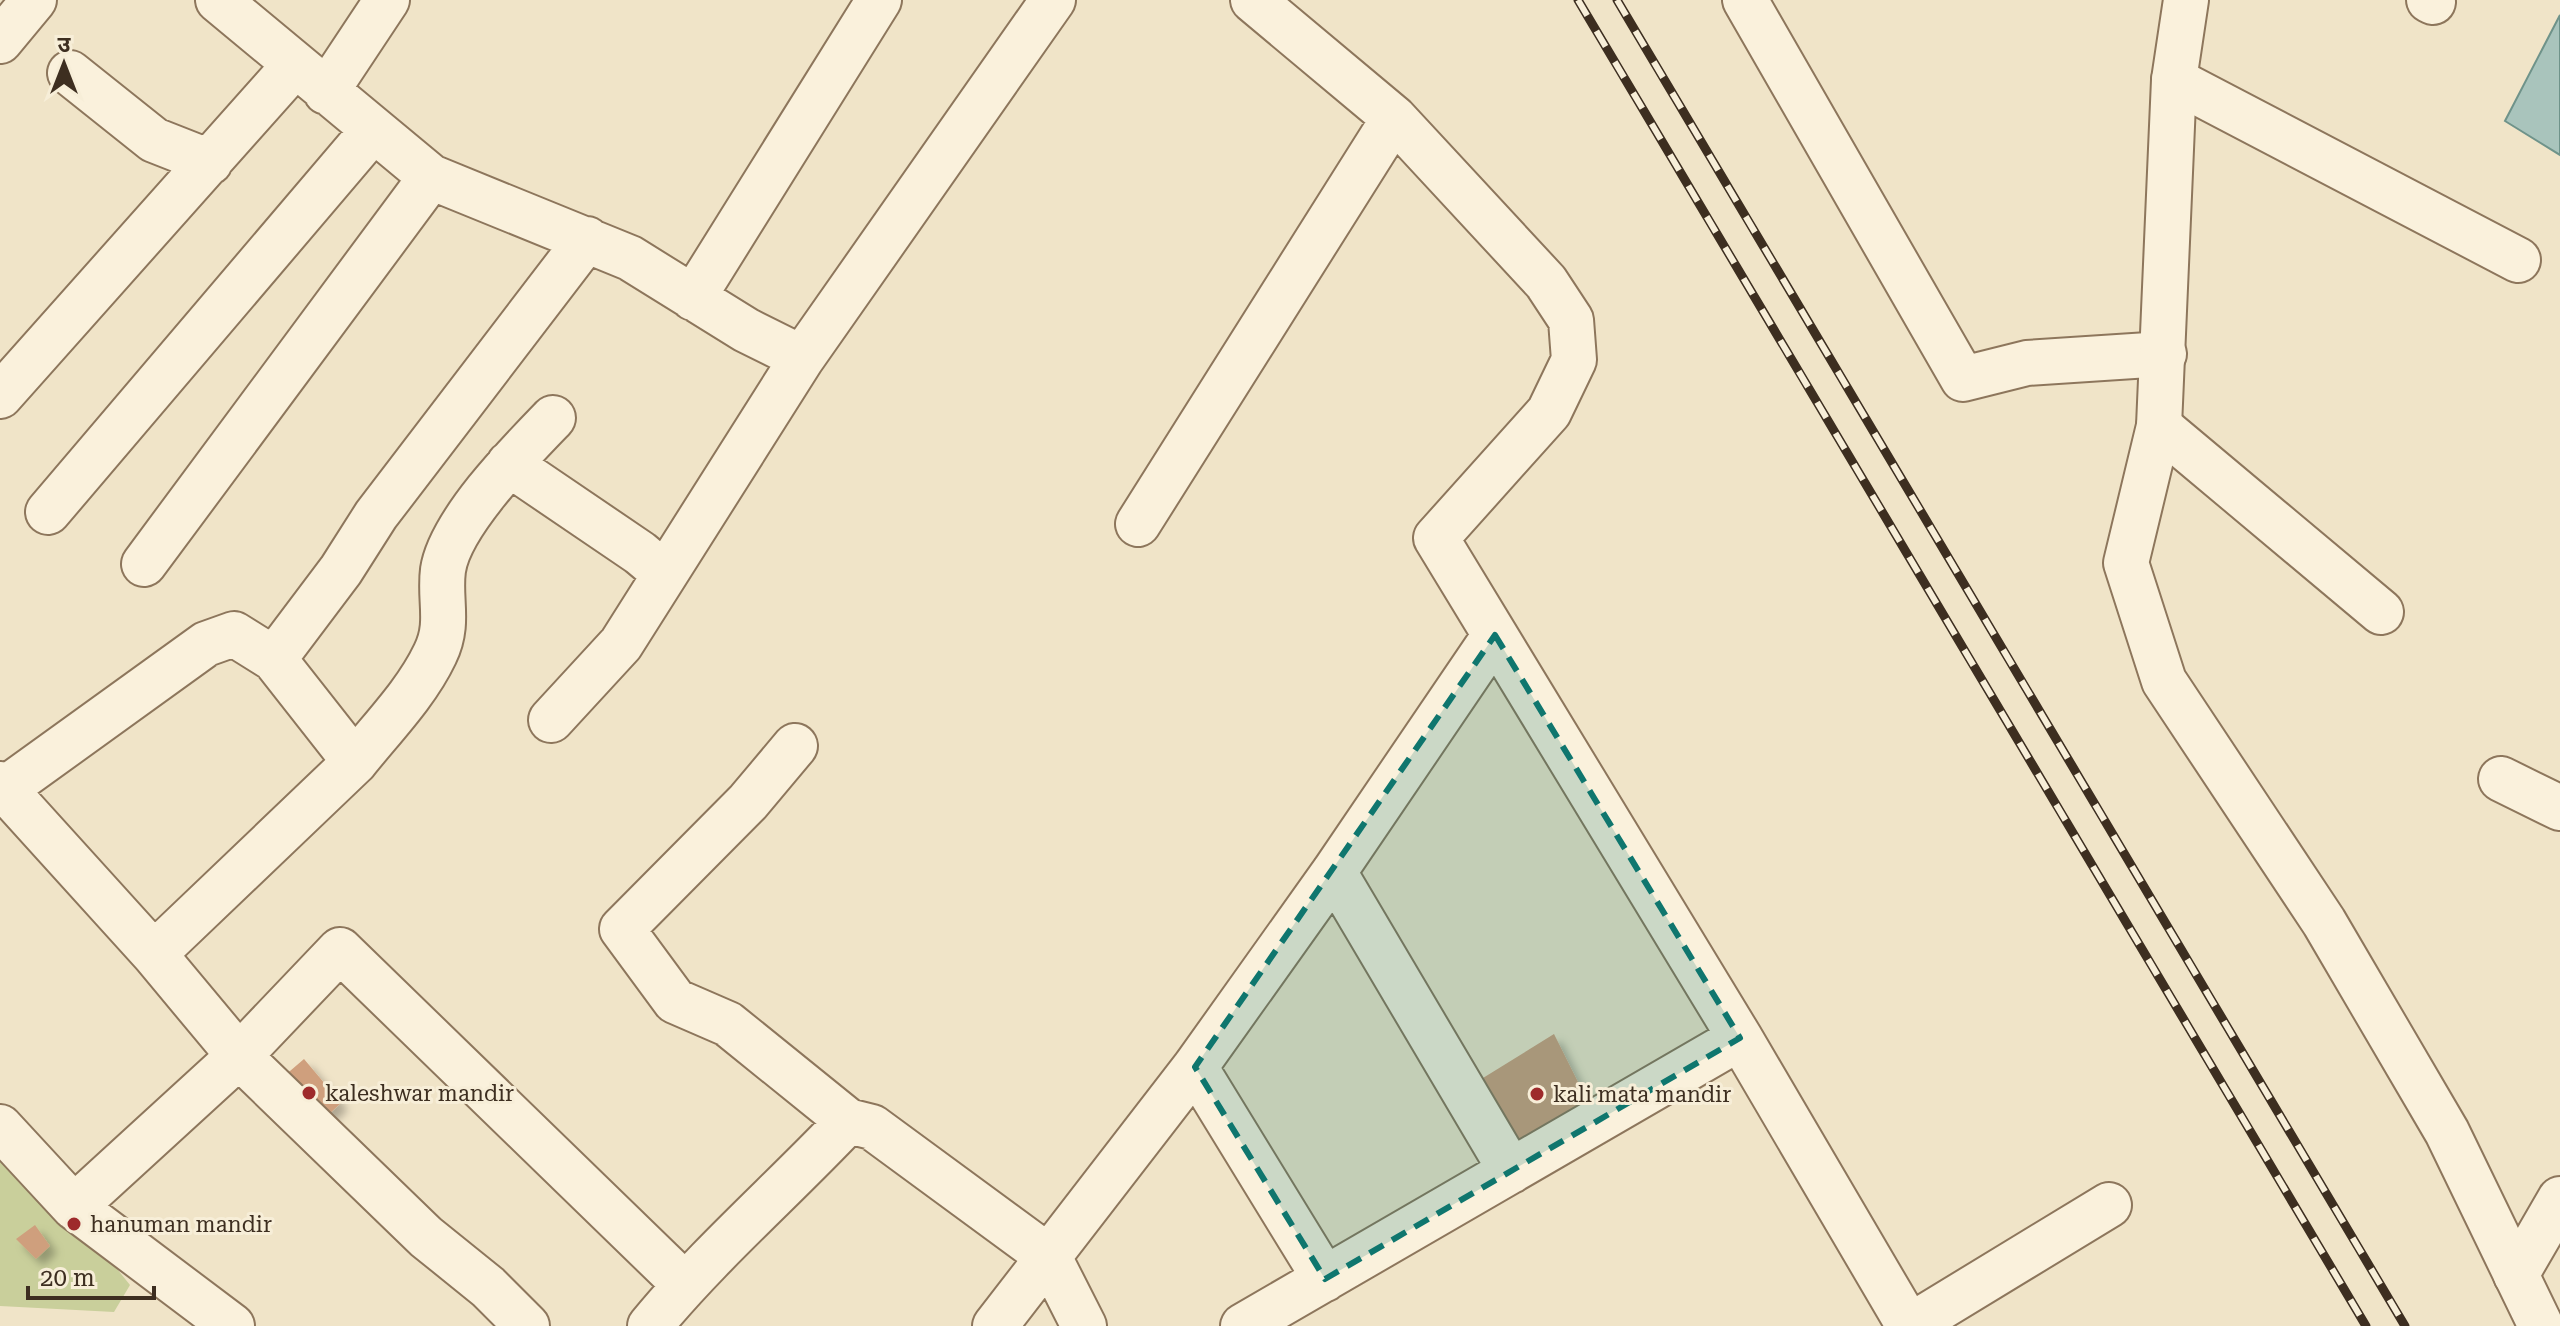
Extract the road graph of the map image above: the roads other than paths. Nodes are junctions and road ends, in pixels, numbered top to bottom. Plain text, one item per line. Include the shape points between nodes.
1 (34, 0) edge
2 (219, 0) edge
3 (387, 0) edge
4 (879, 0) edge
5 (1053, 0) edge
6 (1253, 0) edge
7 (1745, 0) edge
8 (2186, 0) edge
9 (0, 41) edge
10 (70, 73) dead end
11 (310, 79) junction
12 (2174, 80) junction
13 (1394, 118) junction
14 (373, 130) junction
15 (210, 162) junction
16 (431, 177) junction
17 (587, 239) junction
18 (2518, 260) dead end
19 (693, 298) junction
20 (2164, 354) junction
21 (802, 358) junction
22 (0, 396) edge
23 (553, 418) dead end
24 (2159, 426) junction
25 (509, 464) junction
26 (48, 512) dead end
27 (1138, 524) dead end
28 (144, 564) dead end
29 (665, 574) junction
30 (2381, 612) dead end
31 (1495, 635) junction
32 (274, 659) junction
33 (551, 720) dead end
34 (795, 746) dead end
35 (355, 762) junction
36 (2501, 779) dead end
37 (2, 786) edge
38 (2560, 808) edge
39 (1334, 872) junction
40 (154, 954) junction
41 (1740, 1038) junction
42 (239, 1056) junction
43 (1195, 1067) junction
44 (848, 1121) junction
45 (0, 1127) edge
46 (1511, 1171) junction
47 (2560, 1199) edge
48 (2109, 1205) dead end
49 (74, 1207) junction
50 (1049, 1257) junction
51 (2516, 1275) junction
52 (1325, 1279) junction
53 (684, 1284) junction
54 (219, 1322) edge
55 (527, 1326) edge
56 (650, 1326) edge
57 (995, 1326) edge
58 (1084, 1326) edge
59 (1243, 1326) edge
60 (1909, 1326) edge
61 (2541, 1326) edge

1 - 9 street
2 - 11 street
3 - 11 street
4 - 19 street
5 - 21 street
6 - 13 street
7 - 20 street via 1963,379 2027,363
8 - 12 street
10 - 15 street via 154,140
11 - 14 street
11 - 15 street
12 - 18 street
12 - 20 street
13 - 27 street
13 - 31 street via 1546,282 1571,320 1574,360 1549,412 1436,538
14 - 16 street
14 - 26 street
15 - 22 street
16 - 17 street
16 - 28 street
17 - 19 street via 630,258
17 - 32 street via 376,515
19 - 21 street
20 - 24 street
21 - 29 street
23 - 25 street
24 - 30 street
24 - 51 street via 2126,563 2164,681 2324,922 2447,1132
25 - 29 street
25 - 35 street via 459,529 443,569 444,626 436,653
29 - 33 street via 621,644
31 - 39 street
31 - 41 street
32 - 35 street
32 - 37 street via 234,634 206,644
34 - 44 street via 748,802 622,929 675,1001 728,1024
35 - 40 street
36 - 38 street
37 - 40 street
39 - 43 street
39 - 46 street
40 - 42 street
41 - 46 street
41 - 60 street
42 - 49 street
42 - 53 street via 340,950
42 - 55 street via 426,1237
43 - 50 street
43 - 52 street
44 - 50 street via 872,1127
44 - 53 street
45 - 49 street
46 - 52 street
47 - 51 street
48 - 60 street
49 - 54 street
50 - 57 street
50 - 58 street
51 - 61 street
52 - 59 street
53 - 56 street

